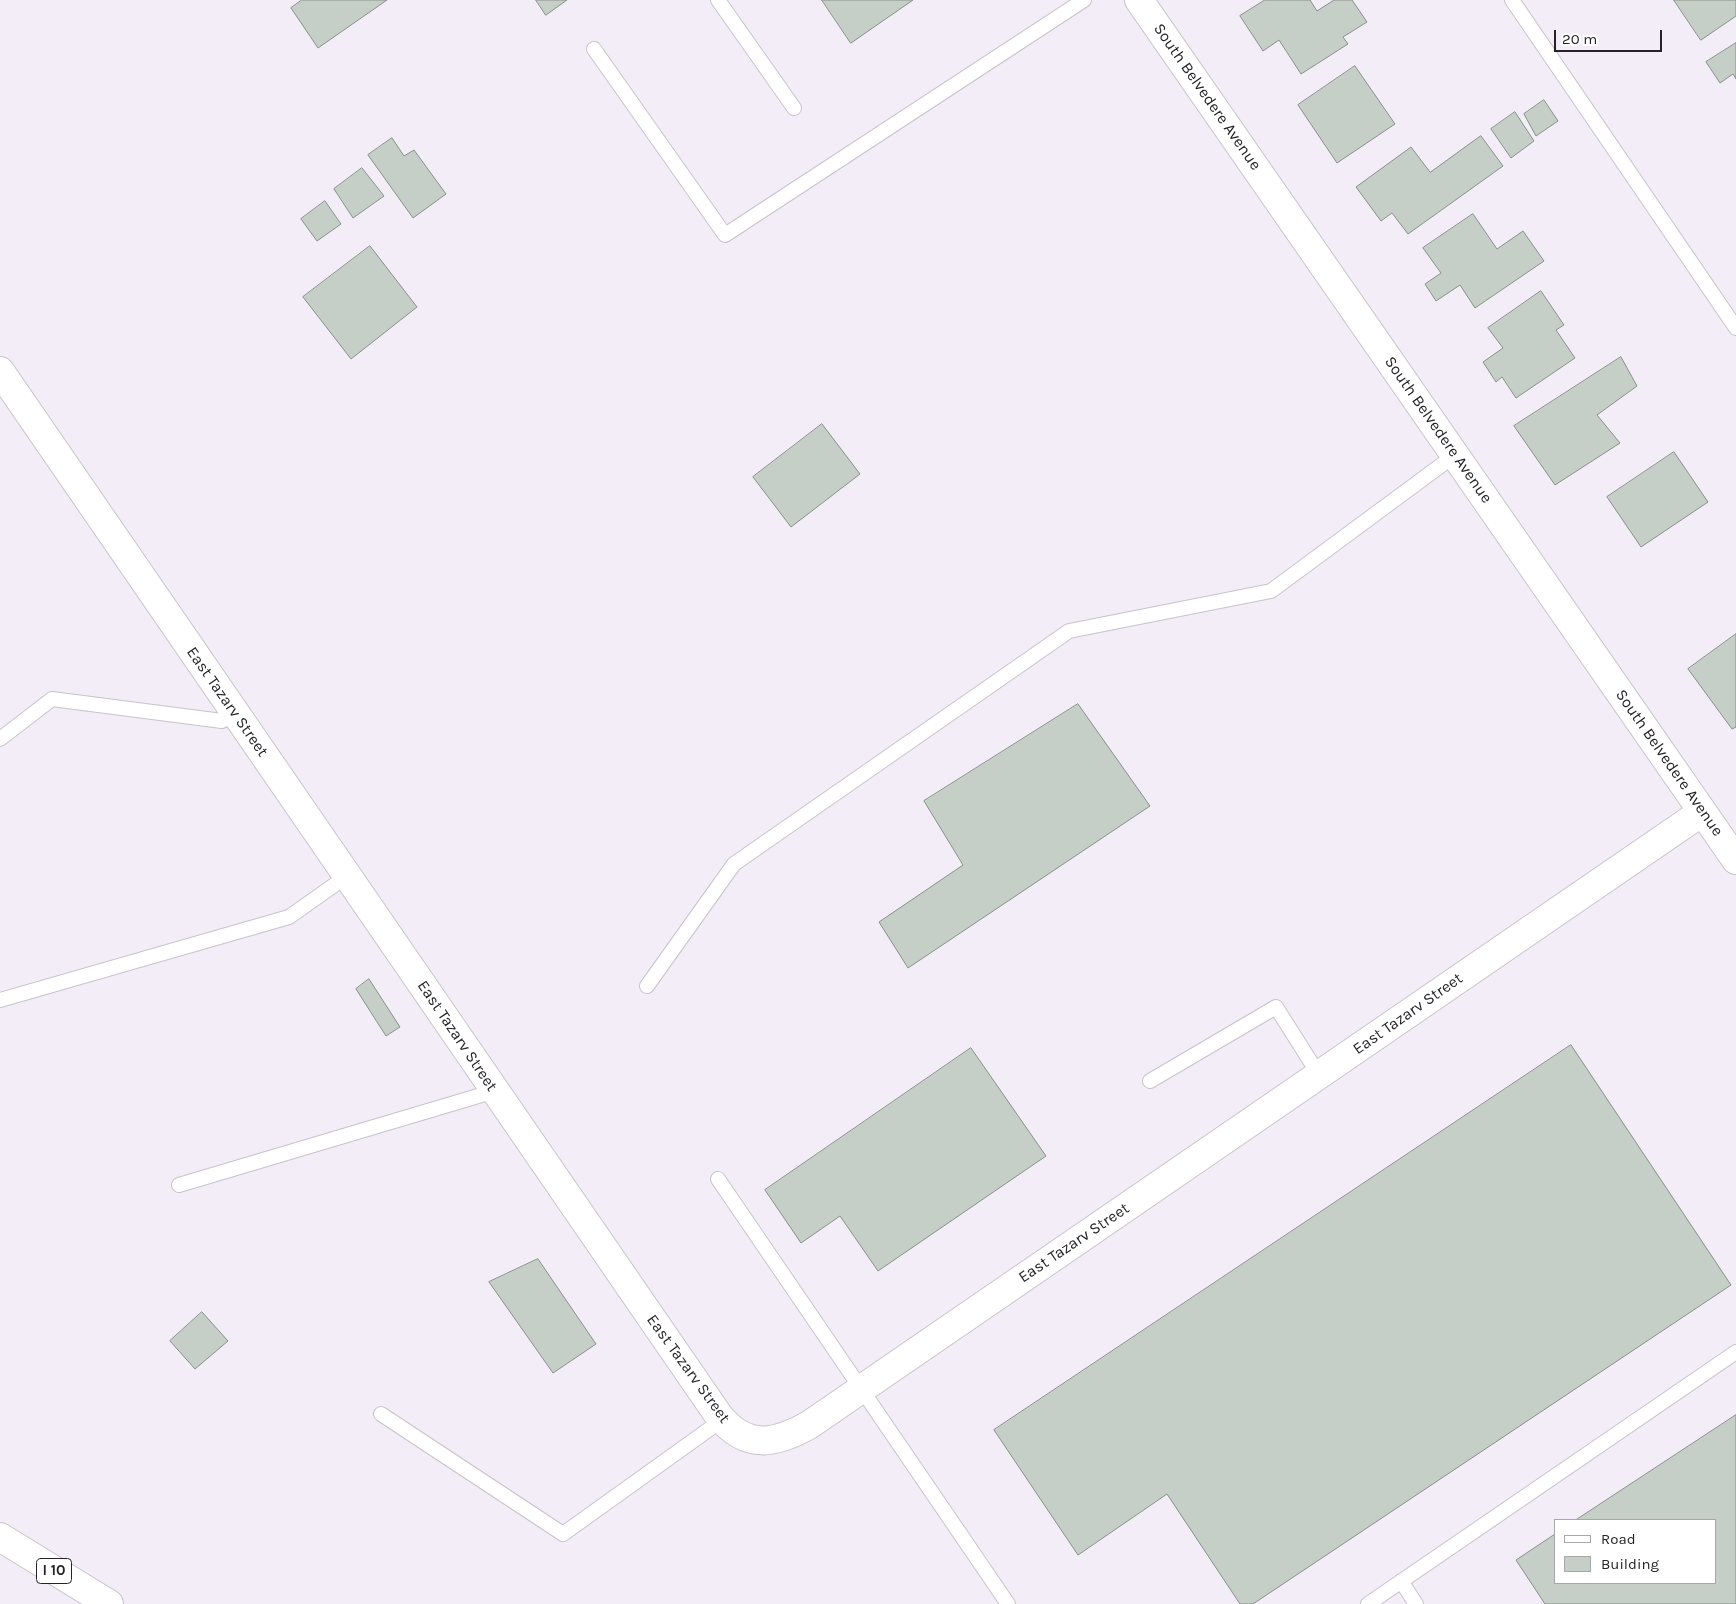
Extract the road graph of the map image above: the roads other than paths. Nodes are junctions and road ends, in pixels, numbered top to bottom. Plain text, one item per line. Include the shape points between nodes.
1 (718, 0) edge
2 (1084, 0) edge
3 (1140, 0) edge
4 (1512, 0) edge
5 (594, 49) dead end
6 (794, 108) dead end
7 (1736, 328) edge
8 (0, 371) edge
9 (1455, 455) junction
10 (234, 712) junction
11 (0, 739) edge
12 (1702, 812) junction
13 (1736, 860) edge
14 (347, 876) junction
15 (647, 986) dead end
16 (0, 1000) edge
17 (1319, 1075) junction
18 (1150, 1081) dead end
19 (495, 1091) junction
20 (718, 1179) dead end
21 (179, 1185) dead end
22 (1736, 1352) edge
23 (862, 1389) junction
24 (381, 1414) dead end
25 (722, 1420) junction
26 (0, 1537) edge
27 (1402, 1581) junction
28 (108, 1604) edge
29 (1008, 1604) edge
30 (1368, 1604) edge
31 (1416, 1604) edge

1 - 6 lane
2 - 5 lane via 725,235
3 - 9 main road, South Belvedere Avenue
4 - 7 lane
8 - 10 main road, East Tazarv Street
9 - 12 main road, South Belvedere Avenue
9 - 15 lane via 1271,591 1069,631 734,864
10 - 11 lane via 222,721 52,699
10 - 14 main road, East Tazarv Street
12 - 13 main road, South Belvedere Avenue
12 - 17 main road, East Tazarv Street
14 - 16 lane via 290,917
14 - 19 main road, East Tazarv Street
17 - 18 lane via 1276,1007
17 - 23 main road, East Tazarv Street
19 - 21 lane
19 - 25 main road, East Tazarv Street
20 - 23 lane
22 - 27 lane
23 - 25 main road, East Tazarv Street via 809,1425 771,1441 750,1439 732,1430
23 - 29 lane
24 - 25 lane via 564,1534
26 - 28 main road, I 10
27 - 30 lane
27 - 31 lane

